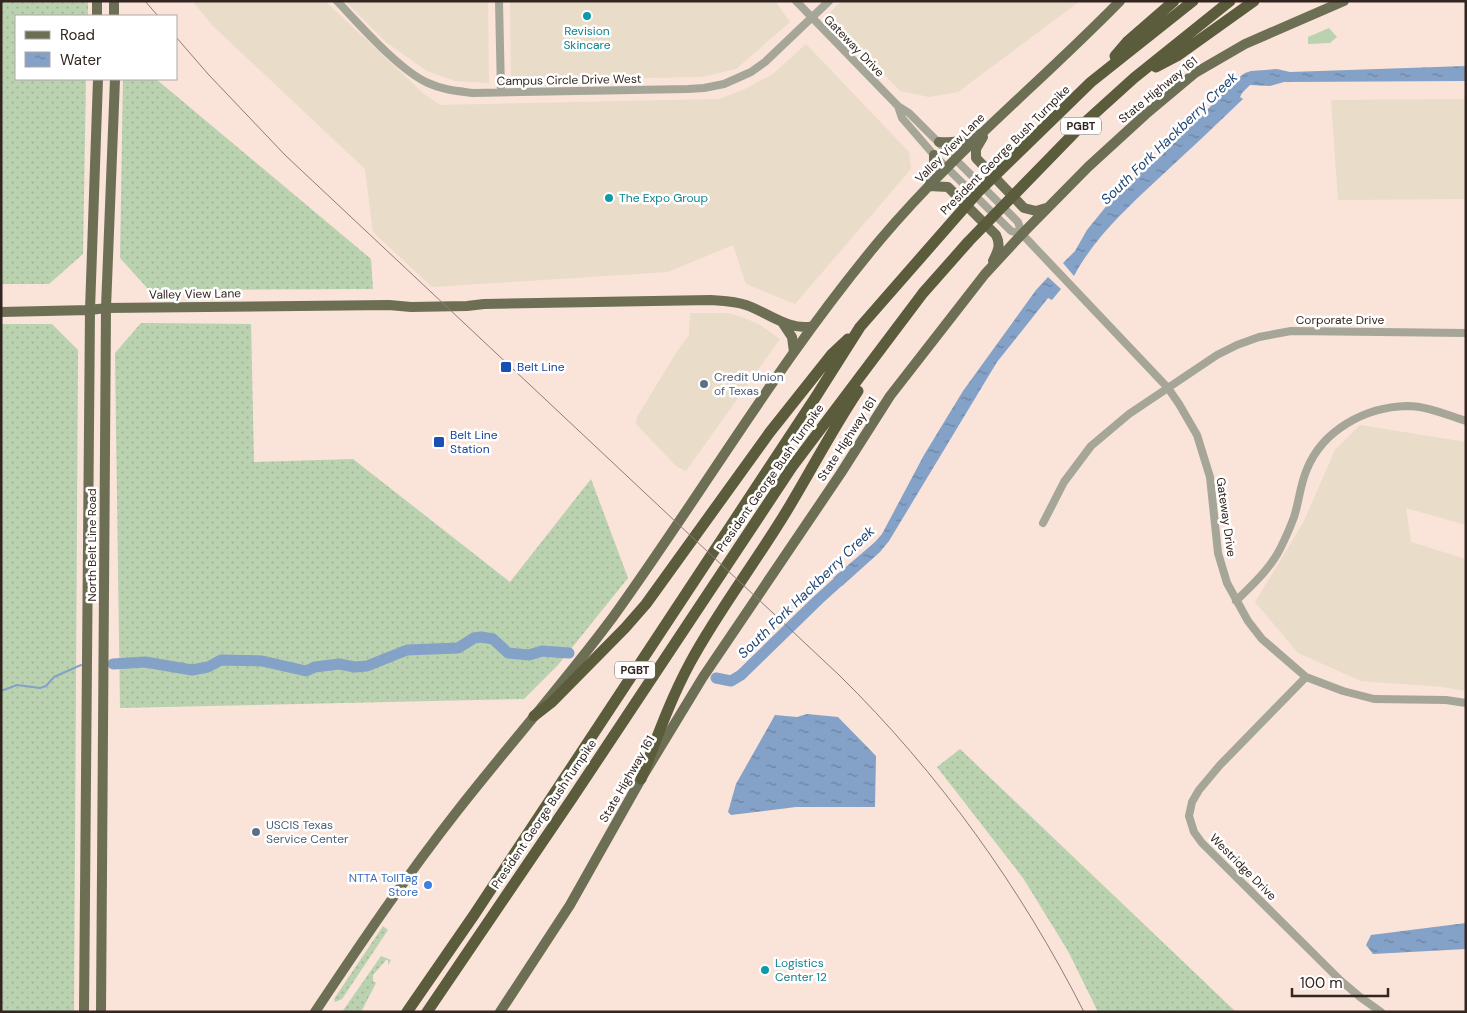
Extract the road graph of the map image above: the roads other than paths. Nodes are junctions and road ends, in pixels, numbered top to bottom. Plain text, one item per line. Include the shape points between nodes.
1 (97, 1) edge
2 (114, 1) edge
3 (337, 1) edge
4 (499, 1) edge
5 (796, 1) edge
6 (829, 1) edge
7 (1120, 1) edge
8 (1174, 1) edge
9 (1193, 1) edge
10 (1230, 1) edge
11 (1254, 1) edge
12 (1344, 1) edge
13 (97, 15) edge
14 (114, 15) edge
15 (811, 18) junction
16 (1134, 78) junction
17 (98, 80) edge
18 (115, 80) edge
19 (1091, 82) junction
20 (501, 92) junction
21 (898, 106) junction
22 (989, 125) junction
23 (938, 142) junction
24 (934, 155) junction
25 (956, 159) junction
26 (947, 168) junction
27 (929, 186) junction
28 (1050, 206) junction
29 (1022, 234) junction
30 (985, 274) junction
31 (106, 308) junction
32 (90, 310) junction
33 (1, 312) edge
34 (782, 322) junction
35 (812, 326) junction
36 (860, 327) junction
37 (1466, 333) edge
38 (889, 337) junction
39 (794, 352) junction
40 (1168, 388) junction
41 (1466, 421) edge
42 (1043, 523) dead end
43 (1236, 601) junction
44 (1306, 677) junction
45 (1466, 703) edge
46 (534, 716) junction
47 (641, 779) junction
48 (84, 1012) edge
49 (101, 1012) edge
50 (315, 1012) edge
51 (407, 1012) edge
52 (427, 1012) edge
53 (500, 1012) edge
54 (1380, 1012) edge

1 - 13 main road
2 - 14 main road
3 - 20 street, Campus Circle Drive West via 399,63 427,83 460,92
4 - 20 street
5 - 15 street, Gateway Drive
6 - 15 street, Campus Circle Drive West
7 - 22 main road, Valley View Lane
8 - 19 highway via 1127,42
9 - 19 highway, President George Bush Turnpike / PGBT
10 - 16 highway, President George Bush Turnpike / PGBT
11 - 16 highway via 1177,56
12 - 28 main road, State Highway 161 via 1262,36 1195,73 1088,167
15 - 20 street, Campus Circle Drive West via 765,62 724,84 688,89
15 - 21 street, Gateway Drive
16 - 38 highway, President George Bush Turnpike / PGBT via 1082,125 969,241
17 - 32 main road, North Belt Line Road
18 - 31 main road, North Belt Line Road
19 - 36 highway, President George Bush Turnpike / PGBT via 1005,165
21 - 23 street, Gateway Drive
21 - 24 street, Gateway Drive via 902,118
22 - 23 main road via 965,140
22 - 25 main road, Valley View Lane
22 - 28 main road via 976,149 976,158 1024,208 1036,211
23 - 25 street, Gateway Drive
24 - 26 street, Gateway Drive
24 - 27 main road via 934,172
25 - 26 main road, Valley View Lane
25 - 29 street, Gateway Drive via 1018,222
26 - 27 main road, Valley View Lane
26 - 29 street, Gateway Drive via 1011,231
27 - 30 main road via 948,187 996,235 999,250
27 - 35 main road, Valley View Lane via 880,240
28 - 29 main road, State Highway 161
29 - 30 main road, State Highway 161
29 - 40 street, Gateway Drive
30 - 47 main road, State Highway 161 via 890,396 703,677
31 - 32 main road, Valley View Lane
31 - 34 main road, Valley View Lane via 411,307 721,300 746,305
31 - 49 main road, North Belt Line Road
32 - 33 main road, Valley View Lane
32 - 48 main road, North Belt Line Road
34 - 35 main road, Valley View Lane via 797,327
34 - 39 main road via 792,337
35 - 39 main road
36 - 46 highway via 832,354 770,432 646,604 552,702
36 - 51 highway, President George Bush Turnpike / PGBT
37 - 40 street, Corporate Drive via 1291,331 1237,345
38 - 47 highway via 881,356 845,410 792,504 698,648 677,688
38 - 52 highway, President George Bush Turnpike / PGBT via 792,467
39 - 46 main road via 615,613
40 - 42 street, Corporate Drive via 1129,414 1091,446 1064,482
40 - 43 street, Gateway Drive via 1197,435 1204,455 1210,477 1218,553
41 - 43 street via 1408,406 1380,409 1351,420 1336,430 1312,457 1294,517 1279,551 1266,570
43 - 44 street, Gateway Drive via 1262,639
44 - 45 street, Gateway Drive via 1374,699
44 - 54 street, Westridge Drive via 1198,790 1189,816 1202,844 1340,980
46 - 50 main road via 424,854
47 - 53 main road, State Highway 161 via 570,905

